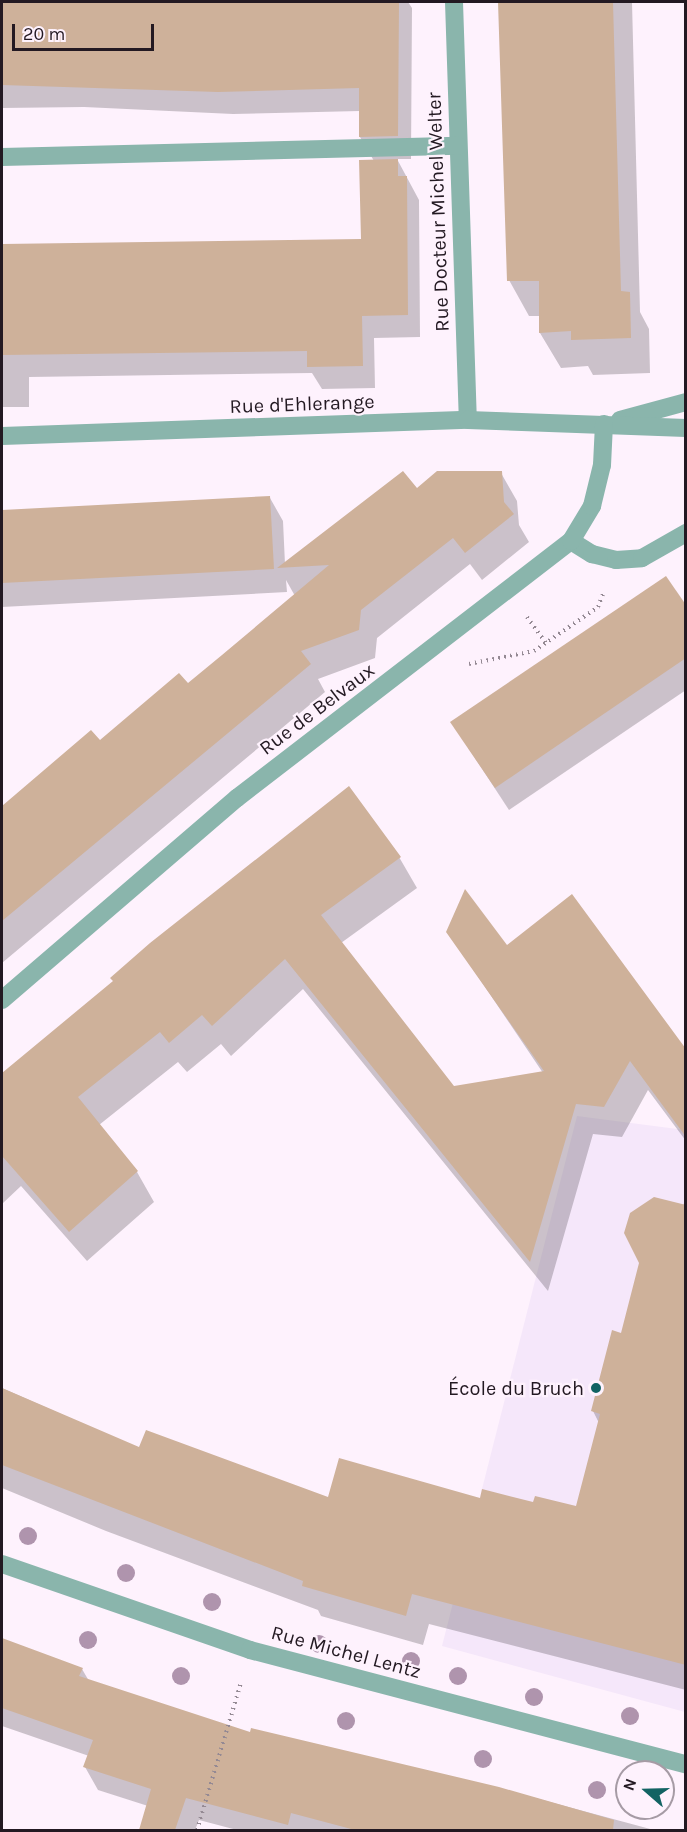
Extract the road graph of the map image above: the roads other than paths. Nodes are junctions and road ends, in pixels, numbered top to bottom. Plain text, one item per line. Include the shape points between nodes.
1 (454, 2) edge
2 (458, 146) junction
3 (2, 157) edge
4 (686, 402) edge
5 (468, 420) junction
6 (604, 424) junction
7 (686, 428) edge
8 (2, 436) edge
9 (686, 533) edge
10 (571, 541) junction
11 (2, 1000) edge
12 (2, 1564) edge
13 (686, 1764) edge

1 - 2 street, Rue Docteur Michel Welter
2 - 3 street
2 - 5 street, Rue Docteur Michel Welter
4 - 6 street
5 - 6 street, Rue d'Ehlerange
5 - 8 street, Rue d'Ehlerange
6 - 7 street
6 - 10 street, Rue de Belvaux via 602,465 592,506
9 - 10 street via 642,558 616,560 591,554
10 - 11 street, Rue de Belvaux via 237,798
12 - 13 street, Rue Michel Lentz via 250,1650

